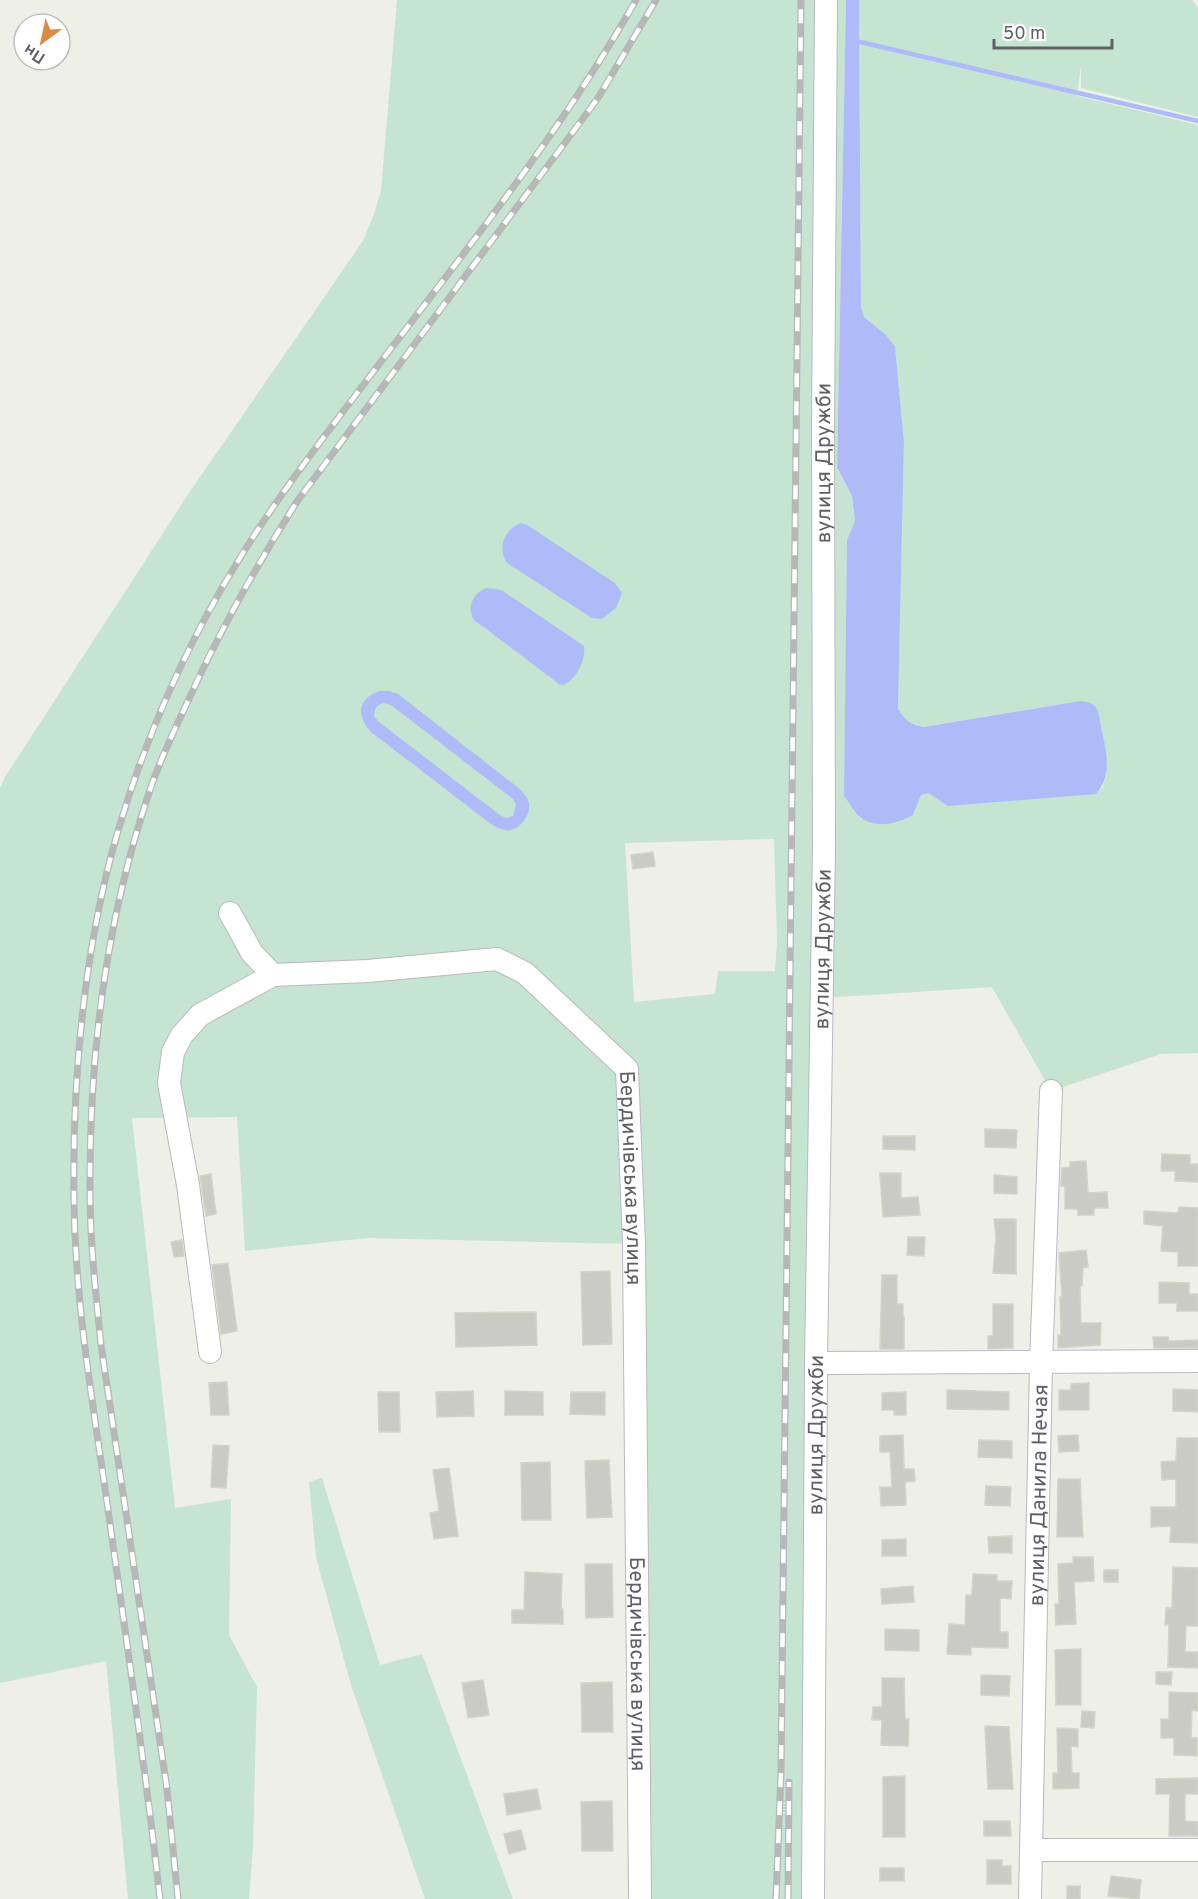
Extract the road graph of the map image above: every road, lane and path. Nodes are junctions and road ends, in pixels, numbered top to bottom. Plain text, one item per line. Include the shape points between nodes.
1 (826, 0) edge
2 (230, 913) dead end
3 (273, 975) junction
4 (1051, 1091) dead end
5 (210, 1352) dead end
6 (1198, 1361) edge
7 (816, 1363) junction
8 (1041, 1364) junction
9 (1031, 1850) junction
10 (1198, 1851) edge
11 (640, 1899) edge
12 (813, 1899) edge
13 (1030, 1899) edge

1 - 7 street, вулиця Дружби via 824,848
2 - 3 street via 252,953
3 - 5 street, Бердичівська вулиця via 200,1015 172,1052 169,1083 188,1185
3 - 11 street, Бердичівська вулиця via 497,959 525,973 627,1069 634,1244
4 - 8 street, вулиця Данила Нечая
6 - 8 street
7 - 8 street
7 - 12 street, вулиця Дружби
8 - 9 street, вулиця Данила Нечая
9 - 10 street
9 - 13 street, вулиця Данила Нечая

